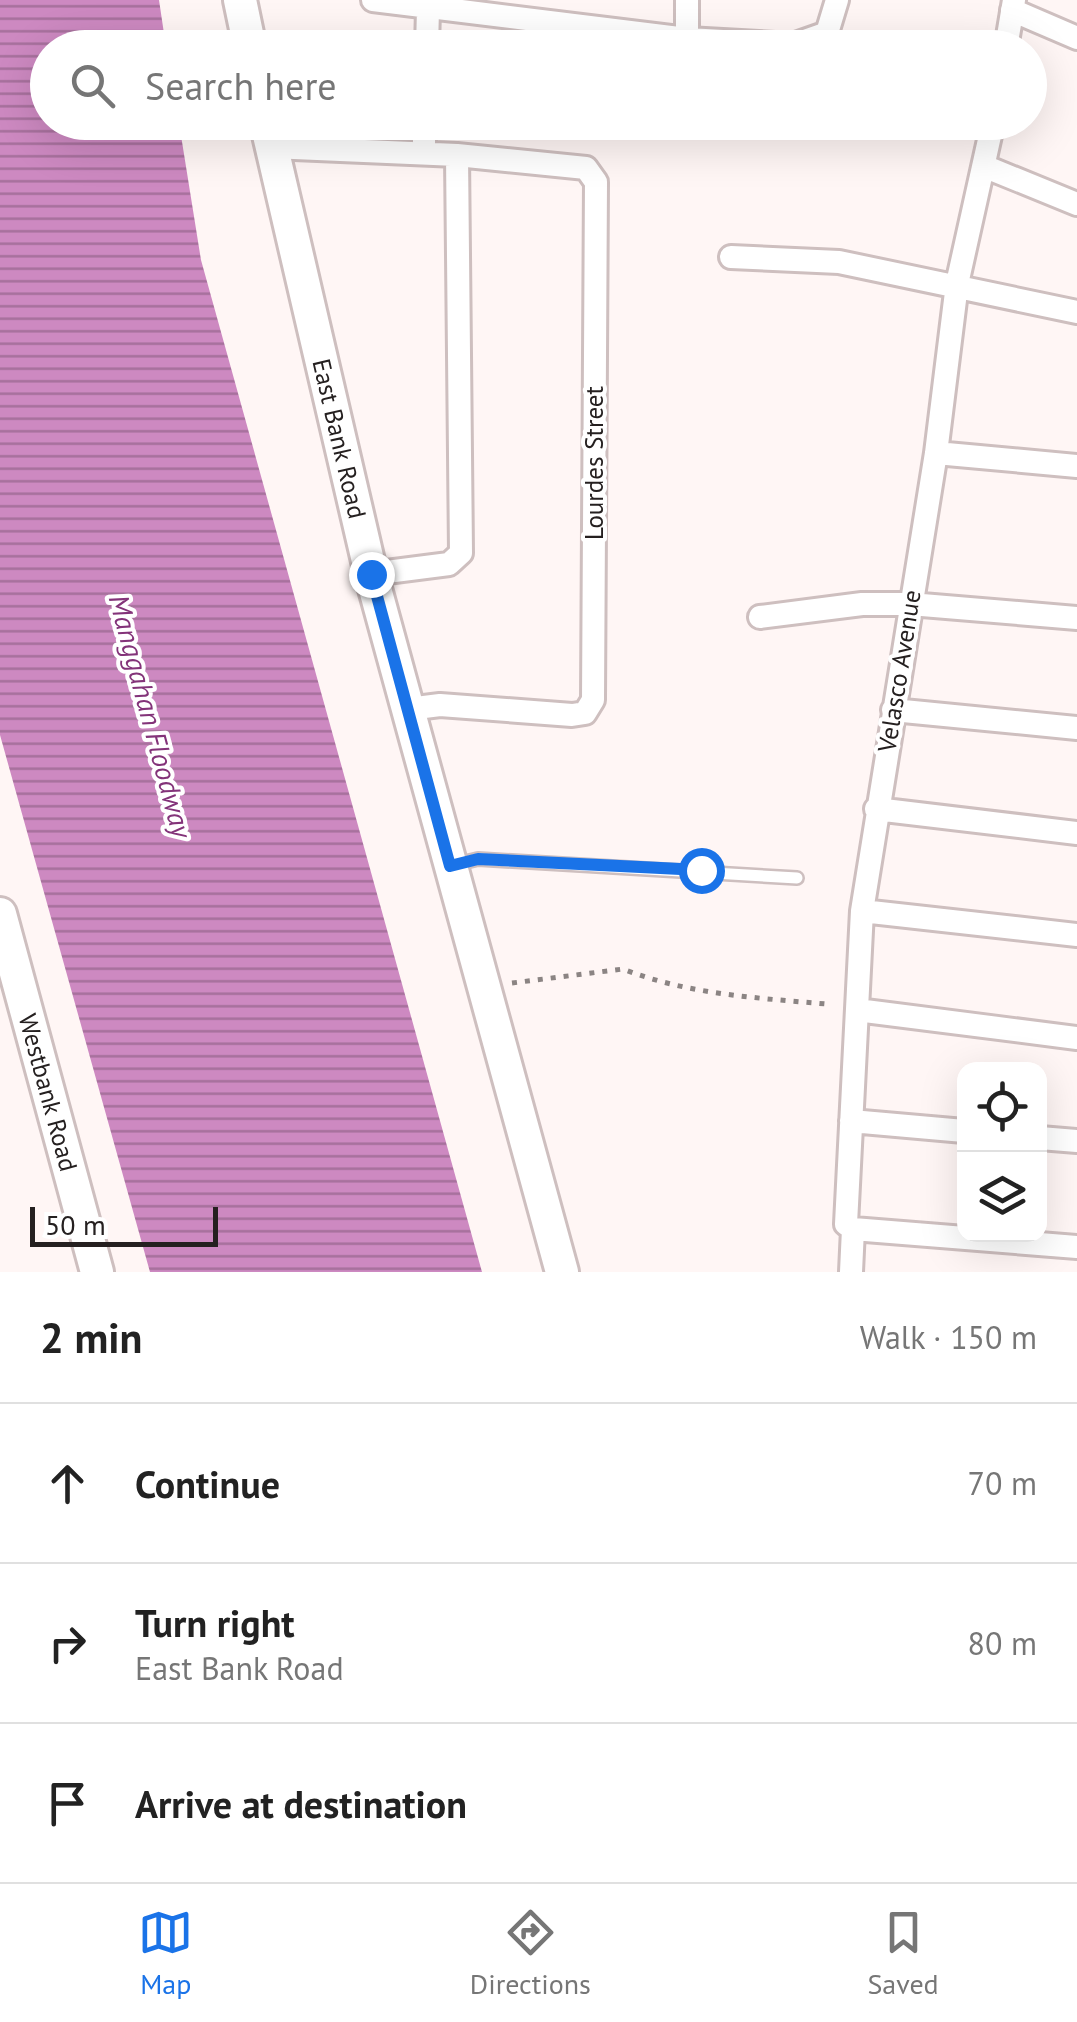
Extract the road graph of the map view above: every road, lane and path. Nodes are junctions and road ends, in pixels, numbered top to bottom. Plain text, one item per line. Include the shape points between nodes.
1 (240, 0) edge
2 (373, 0) edge
3 (687, 0) edge
4 (837, 0) edge
5 (1013, 5) edge
6 (428, 9) junction
7 (246, 30) edge
8 (427, 30) edge
9 (609, 30) edge
10 (687, 30) edge
11 (828, 30) edge
12 (1009, 30) edge
13 (1077, 38) edge
14 (269, 140) edge
15 (311, 140) edge
16 (424, 140) edge
17 (990, 140) edge
18 (424, 153) junction
19 (457, 154) junction
20 (986, 166) junction
21 (1077, 204) edge
22 (731, 257) dead end
23 (957, 284) junction
24 (1077, 312) edge
25 (936, 453) junction
26 (1077, 466) edge
27 (371, 574) junction
28 (910, 604) junction
29 (760, 617) dead end
30 (1077, 618) edge
31 (408, 710) junction
32 (893, 710) junction
33 (1077, 728) edge
34 (876, 808) junction
35 (1077, 833) edge
36 (450, 866) junction
37 (798, 878) dead end
38 (862, 910) junction
39 (0, 914) edge
40 (1077, 934) edge
41 (485, 990) junction
42 (826, 1004) dead end
43 (857, 1010) junction
44 (1077, 1038) edge
45 (851, 1121) junction
46 (957, 1130) edge
47 (1047, 1139) edge
48 (1077, 1141) edge
49 (850, 1226) junction
50 (1077, 1247) edge
51 (97, 1272) edge
52 (562, 1272) edge
53 (851, 1272) edge

1 - 7 main road
2 - 6 street
3 - 10 street
4 - 11 street
5 - 12 street
5 - 13 street
6 - 8 street
6 - 9 street
14 - 27 main road, East Bank Road
15 - 18 street, Lourdes Street
16 - 18 street
17 - 20 street, Velasco Avenue
18 - 19 street, Lourdes Street
19 - 27 street via 462,553 449,564
19 - 31 street, Lourdes Street via 586,168 596,182 593,700 585,713 572,715 440,705
20 - 21 street
20 - 23 street, Velasco Avenue
22 - 23 street via 839,262
23 - 24 street
23 - 25 street, Velasco Avenue
25 - 26 street
25 - 28 street, Velasco Avenue
27 - 31 main road, East Bank Road
28 - 29 street
28 - 30 street
28 - 32 street, Velasco Avenue
31 - 36 main road, East Bank Road
32 - 33 street
32 - 34 street, Velasco Avenue
34 - 35 street
34 - 38 street, Velasco Avenue
36 - 37 lane via 478,859
36 - 41 main road, East Bank Road
38 - 40 street
38 - 43 street, Velasco Avenue
39 - 51 main road, Westbank Road
41 - 42 path via 622,970 719,994
41 - 52 main road, East Bank Road
43 - 44 street
43 - 45 street, Velasco Avenue
45 - 46 street
45 - 49 street, Velasco Avenue
47 - 48 street
49 - 50 street
49 - 53 street, Velasco Avenue

